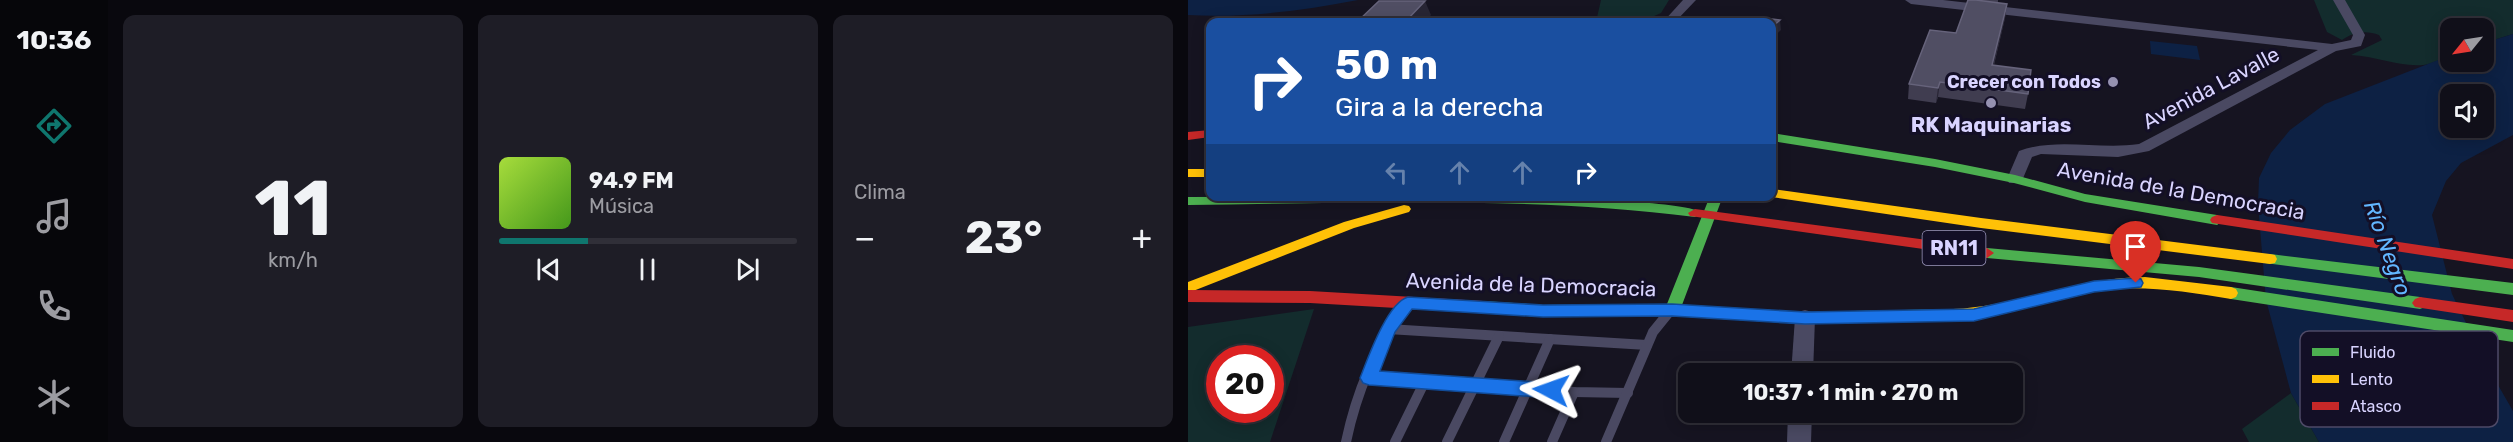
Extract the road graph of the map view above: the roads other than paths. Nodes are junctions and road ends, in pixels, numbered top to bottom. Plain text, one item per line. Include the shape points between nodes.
1 (1690, 0) edge
2 (1911, 0) edge
3 (2339, 0) edge
4 (1673, 18) edge
5 (2332, 48) junction
6 (1206, 134) edge
7 (1188, 136) edge
8 (1776, 138) edge
9 (1188, 173) edge
10 (1206, 173) edge
11 (2015, 179) junction
12 (1776, 194) edge
13 (1188, 201) edge
14 (1206, 201) edge
15 (1439, 201) edge
16 (1528, 201) edge
17 (1714, 201) edge
18 (1709, 214) junction
19 (2513, 264) edge
20 (1188, 288) edge
21 (2513, 289) edge
22 (1188, 296) edge
23 (1408, 303) junction
24 (1672, 310) junction
25 (2513, 316) edge
26 (1805, 318) junction
27 (1388, 329) junction
28 (2480, 331) edge
29 (2498, 334) edge
30 (1498, 336) junction
31 (2513, 336) edge
32 (1550, 339) junction
33 (1647, 345) junction
34 (1803, 363) edge
35 (1369, 378) junction
36 (1425, 381) junction
37 (1474, 385) junction
38 (1528, 388) junction
39 (1574, 392) junction
40 (1628, 393) junction
41 (1800, 423) edge
42 (1346, 442) edge
43 (1395, 442) edge
44 (1447, 442) edge
45 (1504, 442) edge
46 (1552, 442) edge
47 (1606, 442) edge
48 (1799, 442) edge

1 - 4 street
2 - 5 street
3 - 5 street, Avenida Lavalle via 2359,35 2356,43
5 - 11 street, Avenida Lavalle via 2143,148 2118,152 2039,149 2025,154
6 - 7 main road
8 - 11 main road, Avenida de la Democracia
9 - 10 main road
11 - 19 main road, Avenida de la Democracia via 2085,198 2240,225
12 - 21 main road, RN11
13 - 14 main road, RN11
15 - 20 main road via 1345,226
16 - 18 main road, RN11
17 - 18 main road
18 - 24 main road
18 - 25 main road, RN11 via 1983,253 2199,272
22 - 23 main road, Avenida de la Democracia
23 - 24 main road, Avenida de la Democracia via 1543,311
23 - 27 lane
24 - 26 main road, Avenida de la Democracia
24 - 33 lane
26 - 28 main road, Avenida de la Democracia via 1974,315 2062,293 2136,283 2197,288
26 - 34 street
27 - 30 lane
27 - 35 lane
29 - 31 main road, Avenida de la Democracia
30 - 32 lane
30 - 37 lane
32 - 33 lane
32 - 38 lane
33 - 40 lane
35 - 36 lane
35 - 42 lane
36 - 37 lane
36 - 43 lane
37 - 38 lane
37 - 44 lane
38 - 39 lane
38 - 45 lane
39 - 40 lane
39 - 46 lane
40 - 47 lane
41 - 48 street

